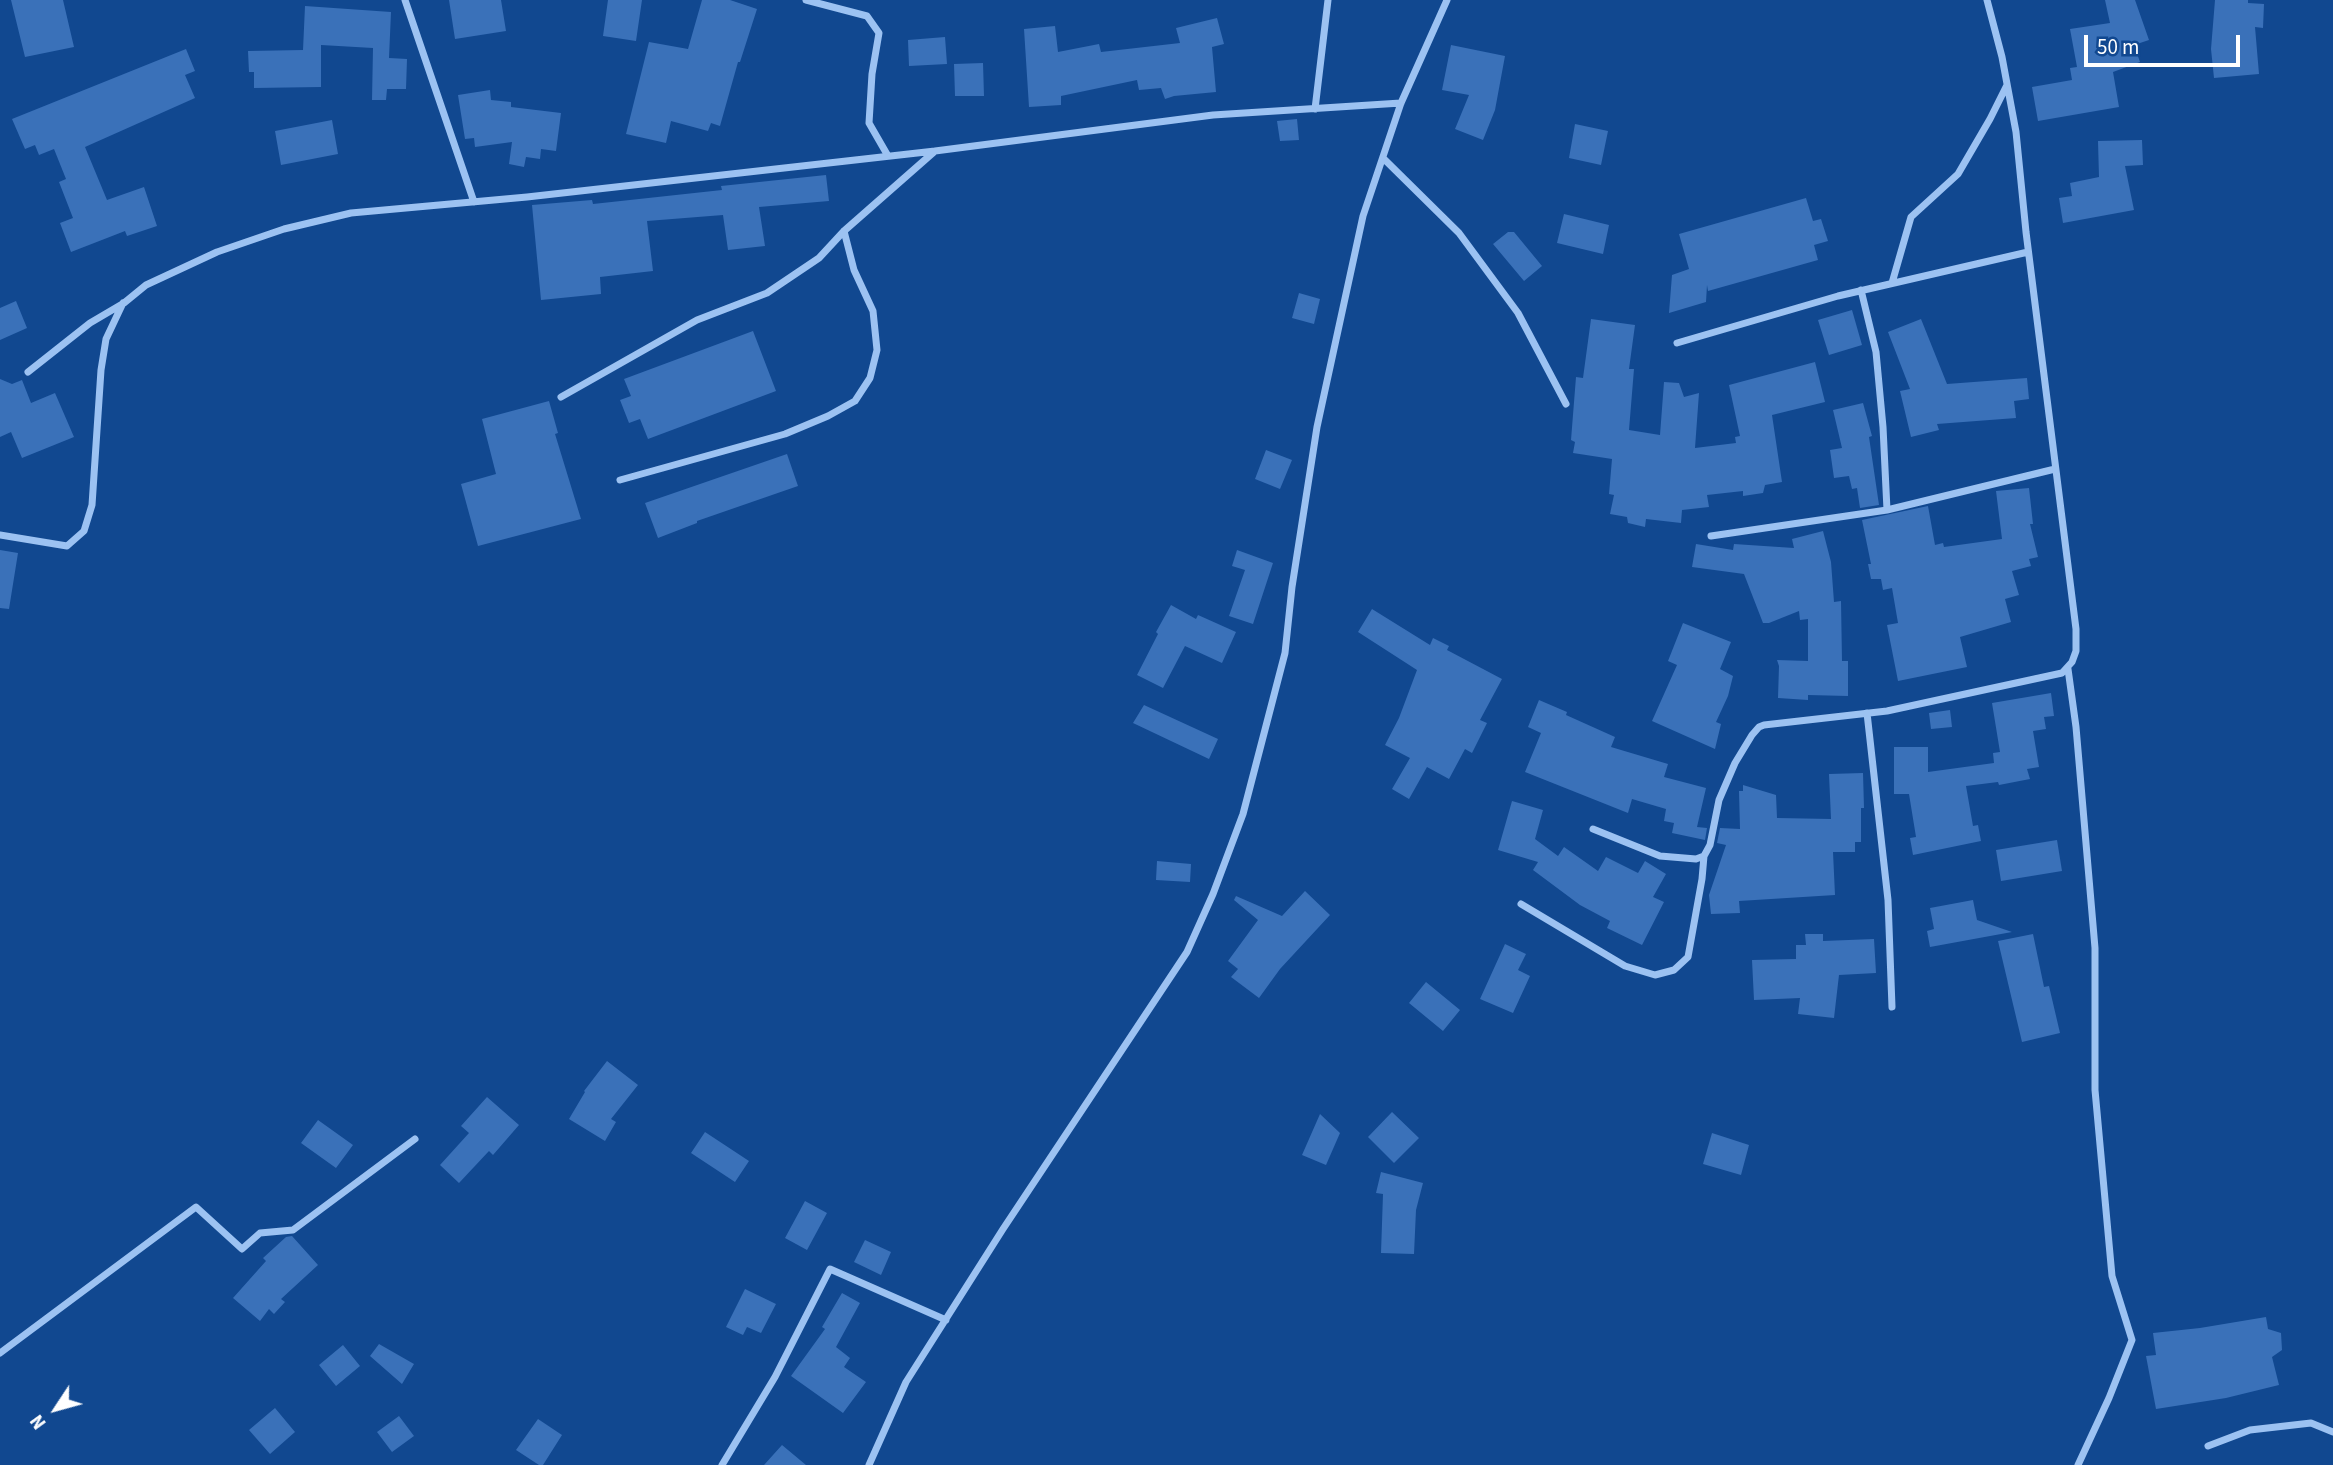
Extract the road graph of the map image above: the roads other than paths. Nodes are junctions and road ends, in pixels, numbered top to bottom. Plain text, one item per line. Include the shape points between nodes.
1 (405, 0) edge
2 (806, 0) edge
3 (1328, 0) edge
4 (1447, 0) edge
5 (1987, 0) edge
6 (2007, 85) junction
7 (1401, 103) junction
8 (1315, 108) junction
9 (935, 151) junction
10 (888, 156) junction
11 (1383, 158) junction
12 (474, 202) junction
13 (844, 231) junction
14 (2028, 252) junction
15 (1892, 283) junction
16 (1861, 290) junction
17 (124, 303) junction
18 (1677, 343) dead end
19 (28, 372) dead end
20 (561, 397) dead end
21 (1566, 404) dead end
22 (2055, 469) junction
23 (620, 480) dead end
24 (1887, 510) junction
25 (0, 535) edge
26 (1711, 536) dead end
27 (2068, 669) junction
28 (1867, 713) junction
29 (1593, 829) dead end
30 (1704, 856) junction
31 (1521, 904) dead end
32 (1892, 1007) dead end
33 (415, 1139) dead end
34 (946, 1320) junction
35 (0, 1353) edge
36 (2333, 1432) edge
37 (2208, 1446) dead end
38 (722, 1465) edge
39 (869, 1465) edge
40 (2078, 1465) edge

1 - 12 street
2 - 10 street via 867,16 879,33 869,123
3 - 8 street
4 - 7 street
5 - 6 street
6 - 14 street
6 - 15 street via 1958,174 1911,217
7 - 8 street
7 - 11 street
8 - 9 street via 1213,115
9 - 10 street
9 - 13 street
10 - 12 street
11 - 21 street via 1459,233 1511,303
11 - 34 street via 1363,216 1317,427 1285,653 1242,814 1213,894 1186,952
12 - 17 street via 351,213 284,229 176,270
13 - 20 street via 819,258 767,293 697,320
13 - 23 street via 854,270 873,312 877,350 870,378 855,401 785,434
14 - 15 street
14 - 22 street
15 - 16 street
16 - 18 street
16 - 24 street via 1875,352
17 - 19 street via 90,323
17 - 25 street via 106,339 92,505 84,531 67,546
22 - 24 street
22 - 27 street via 2076,629 2076,651
24 - 26 street
27 - 28 street
27 - 40 street via 2095,948 2095,1090 2112,1276 2132,1340
28 - 30 street via 1759,727 1735,763 1719,800
28 - 32 street via 1888,900
29 - 30 street via 1660,856
30 - 31 street via 1688,957 1674,970 1655,975 1625,966
33 - 35 street via 293,1230 260,1233 242,1249 196,1207
34 - 38 street via 830,1269 775,1377
34 - 39 street via 906,1382
36 - 37 street via 2311,1423 2250,1430

